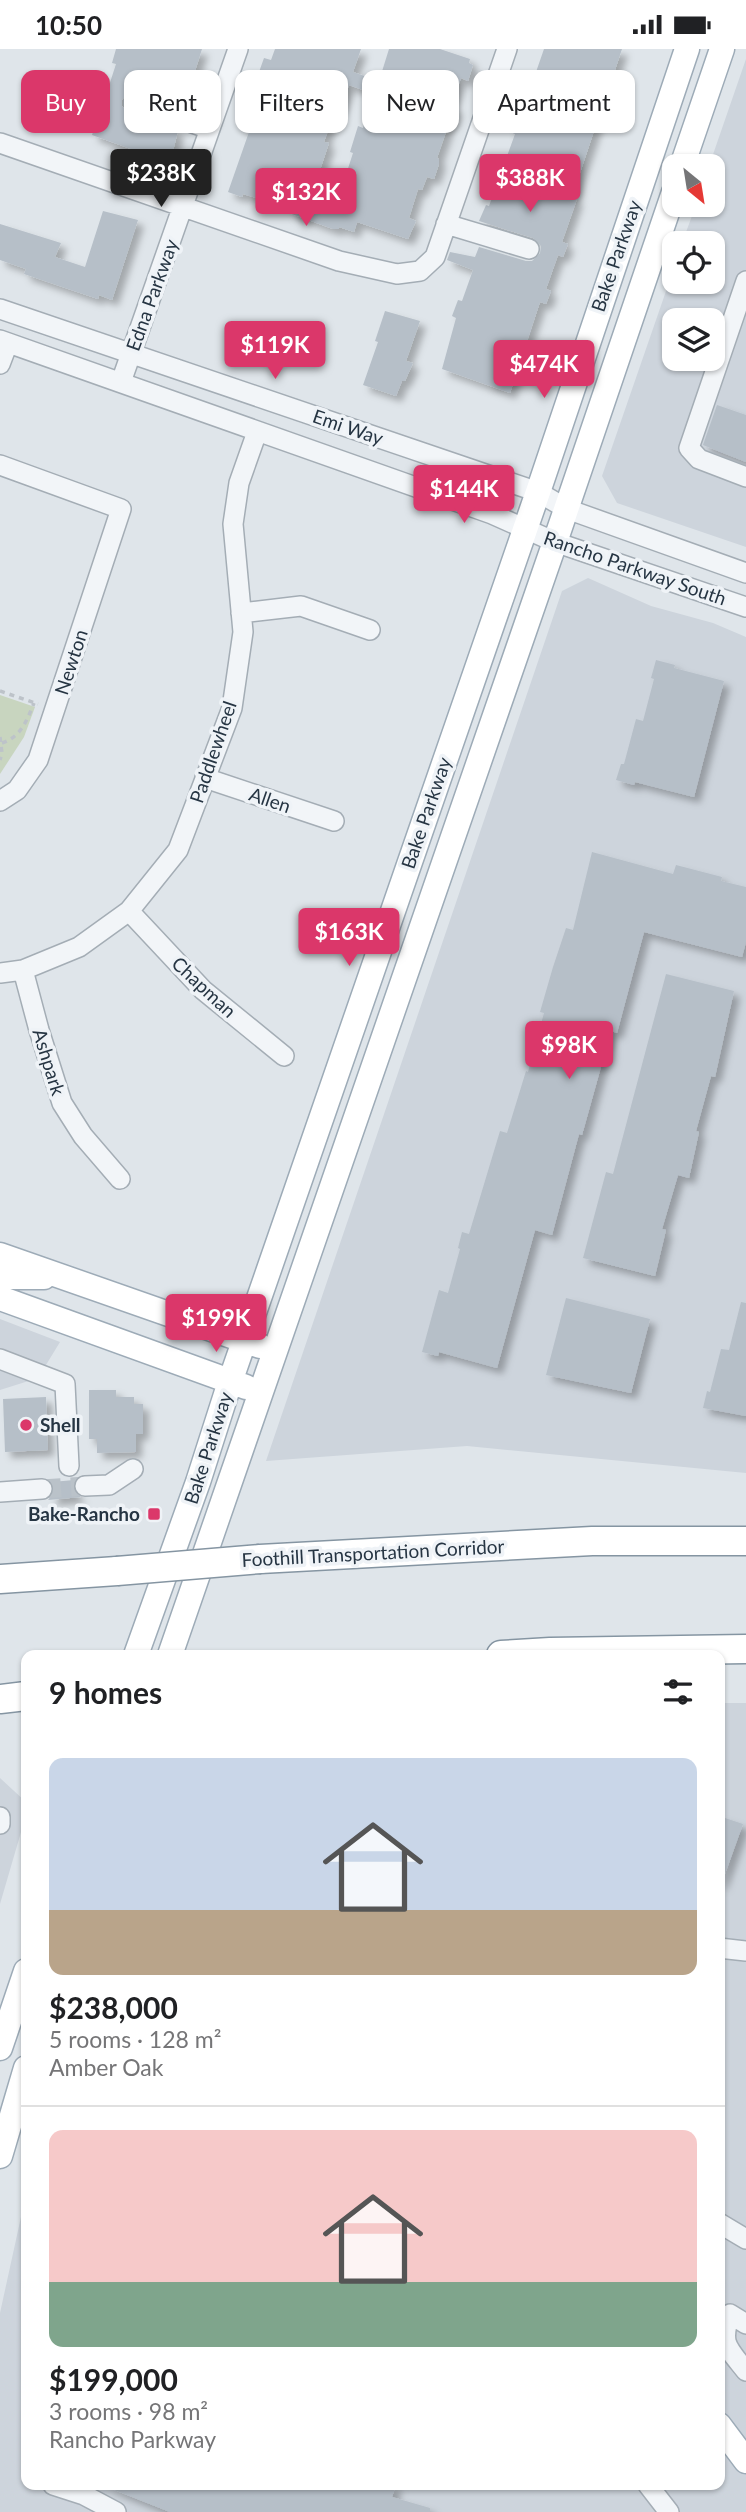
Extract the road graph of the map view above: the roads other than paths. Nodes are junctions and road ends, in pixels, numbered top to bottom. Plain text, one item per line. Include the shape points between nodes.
1 (238, 49) edge
2 (507, 49) edge
3 (687, 49) edge
4 (722, 49) edge
5 (221, 98) edge
6 (209, 133) edge
7 (0, 143) edge
8 (686, 154) edge
9 (183, 208) junction
10 (665, 217) edge
11 (446, 224) junction
12 (529, 249) dead end
13 (746, 281) edge
14 (0, 309) edge
15 (4, 342) edge
16 (131, 353) junction
17 (0, 364) edge
18 (121, 382) junction
19 (257, 432) junction
20 (0, 465) edge
21 (746, 477) edge
22 (538, 492) junction
23 (567, 509) junction
24 (525, 529) junction
25 (555, 542) junction
26 (746, 572) edge
27 (746, 607) edge
28 (241, 613) junction
29 (370, 630) dead end
30 (205, 778) junction
31 (0, 801) edge
32 (334, 821) dead end
33 (130, 911) junction
34 (23, 969) junction
35 (0, 974) edge
36 (284, 1056) dead end
37 (120, 1179) dead end
38 (0, 1255) edge
39 (0, 1277) edge
40 (63, 1277) junction
41 (0, 1298) edge
42 (244, 1341) junction
43 (274, 1350) junction
44 (0, 1360) edge
45 (230, 1382) junction
46 (260, 1391) junction
47 (69, 1466) dead end
48 (133, 1469) dead end
49 (85, 1486) tunnel mouth
50 (42, 1489) tunnel mouth
51 (0, 1492) edge
52 (746, 1541) edge
53 (0, 1579) edge
54 (746, 1649) edge
55 (138, 1650) edge
56 (172, 1650) edge
57 (681, 1650) edge
58 (0, 1694) edge
59 (21, 1694) edge
60 (21, 1695) edge
61 (0, 1699) edge
62 (0, 1817) edge
63 (0, 1825) edge
64 (21, 1986) edge
65 (0, 2048) edge
66 (18, 2081) edge
67 (0, 2156) edge
68 (725, 2227) edge
69 (746, 2239) edge
70 (746, 2324) edge
71 (725, 2328) edge
72 (725, 2340) edge
73 (746, 2371) edge
74 (725, 2433) edge
75 (746, 2461) edge
76 (69, 2490) edge
77 (652, 2490) edge
78 (116, 2512) edge
79 (669, 2512) edge

1 - 5 street, Edna Parkway
2 - 11 street
3 - 22 main road, Bake Parkway
4 - 8 main road
6 - 9 street, Edna Parkway
7 - 9 street
9 - 11 street via 340,261 397,274 420,271 435,257
9 - 16 street, Edna Parkway
10 - 23 main road, Bake Parkway
11 - 12 street
13 - 21 street via 689,448 699,459
14 - 16 street, Emi Way
15 - 17 street
15 - 18 street, Emi Way
16 - 18 street, Edna Parkway
16 - 22 street, Emi Way
18 - 19 street, Emi Way
19 - 24 street, Emi Way
19 - 28 street, Paddlewheel via 239,483 233,524
20 - 31 street, Newton via 121,509 38,760 17,790
22 - 23 street, Rancho Parkway South
22 - 24 main road, Bake Parkway
23 - 25 main road, Bake Parkway
23 - 26 street, Rancho Parkway South
24 - 25 street, Rancho Parkway South
24 - 42 main road, Bake Parkway
25 - 27 street, Rancho Parkway South
25 - 43 main road, Bake Parkway
28 - 29 street via 301,606
28 - 30 street, Paddlewheel via 243,632 232,708
30 - 32 street, Allen
30 - 33 street, Paddlewheel via 178,850
33 - 34 street, Paddlewheel via 79,947
33 - 36 street, Chapman via 203,991
34 - 35 street, Paddlewheel
34 - 37 street, Ashpark via 62,1103
38 - 40 main road
39 - 40 main road
40 - 42 main road
41 - 45 main road
42 - 43 main road
42 - 45 main road, Bake Parkway
43 - 46 main road, Bake Parkway
44 - 47 street via 65,1384
45 - 46 main road
45 - 55 main road, Bake Parkway
46 - 56 main road, Bake Parkway
48 - 49 street via 109,1485
50 - 51 street
52 - 53 highway, Foothill Transportation Corridor, bridge via 592,1541
54 - 57 highway
58 - 59 highway
60 - 61 highway
62 - 63 street
64 - 65 main road
66 - 67 main road
68 - 69 street
70 - 71 street via 730,2314
72 - 73 street
74 - 75 main road
76 - 78 street
77 - 79 street

